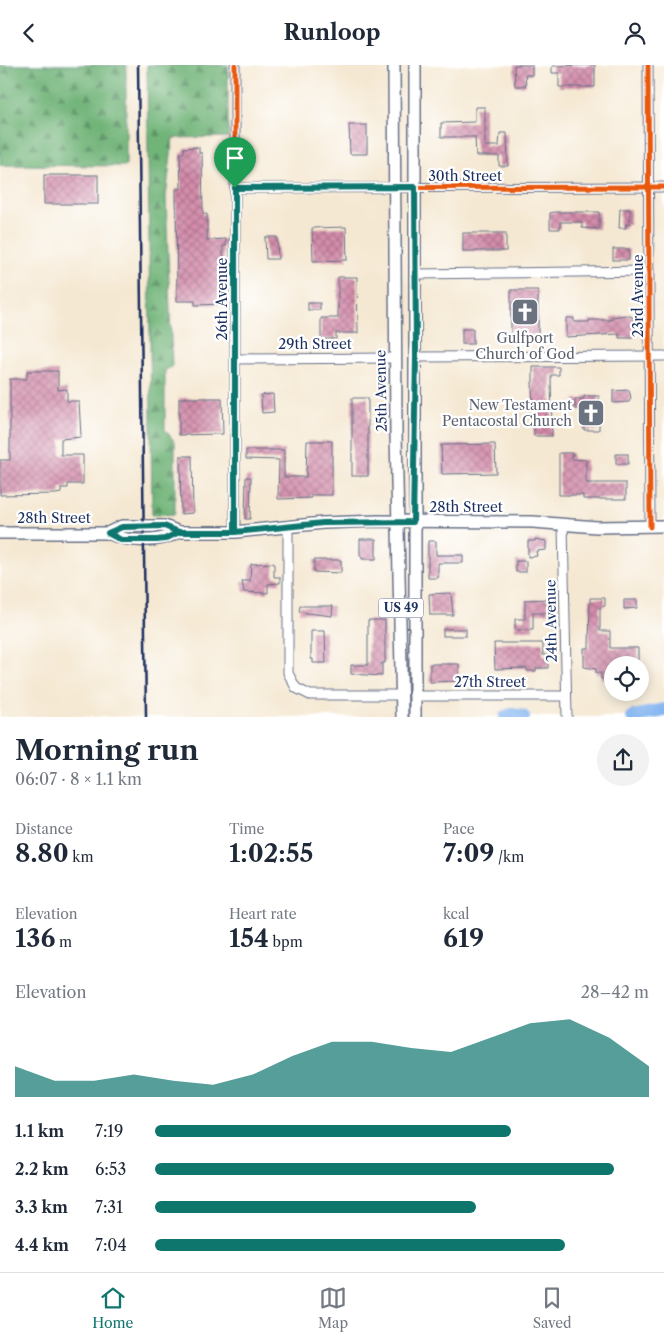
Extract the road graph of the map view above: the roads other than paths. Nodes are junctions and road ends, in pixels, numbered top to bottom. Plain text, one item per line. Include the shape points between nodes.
1 (236, 65) edge
2 (394, 65) edge
3 (415, 65) edge
4 (648, 65) edge
5 (415, 187) junction
6 (649, 187) junction
7 (664, 187) edge
8 (235, 188) junction
9 (394, 188) junction
10 (649, 271) junction
11 (416, 274) junction
12 (664, 355) edge
13 (650, 356) junction
14 (395, 357) junction
15 (416, 357) junction
16 (235, 359) junction
17 (399, 521) junction
18 (413, 522) junction
19 (563, 524) junction
20 (664, 526) edge
21 (288, 527) junction
22 (650, 527) junction
23 (235, 532) junction
24 (0, 533) edge
25 (402, 695) junction
26 (414, 696) junction
27 (566, 700) junction
28 (402, 717) edge
29 (414, 717) edge
30 (567, 717) edge

1 - 8 street, 26th Avenue
2 - 9 main road, 25th Avenue / US 49
3 - 5 main road, US 49
4 - 6 street, 23rd Avenue
5 - 6 street, 30th Street
5 - 9 street, 30th Street
5 - 11 main road, US 49
6 - 7 street, 30th Street
6 - 10 street, 23rd Avenue
8 - 9 street, 30th Street
8 - 16 street, 26th Avenue
9 - 14 main road, 25th Avenue / US 49
10 - 11 street
10 - 13 street, 23rd Avenue
11 - 15 main road, US 49
12 - 13 street
13 - 15 street
13 - 22 street, 23rd Avenue
14 - 16 street, 29th Street
14 - 17 main road, 25th Avenue / US 49
15 - 18 main road, US 49
16 - 23 street, 26th Avenue
17 - 18 main road, 28th Street
17 - 21 main road, 28th Street
17 - 25 main road, 25th Avenue / US 49
18 - 19 main road, 28th Street
18 - 26 main road, US 49
19 - 22 main road, 28th Street
19 - 27 street, 24th Avenue
20 - 22 main road, 28th Street
21 - 23 main road, 28th Street
21 - 25 street via 288,673 296,688 310,695
23 - 24 main road, 28th Street via 179,532 164,526 122,527 108,533
25 - 28 main road, 25th Avenue / US 49
26 - 27 street, 27th Street
26 - 29 main road, US 49
27 - 30 street, 24th Avenue

